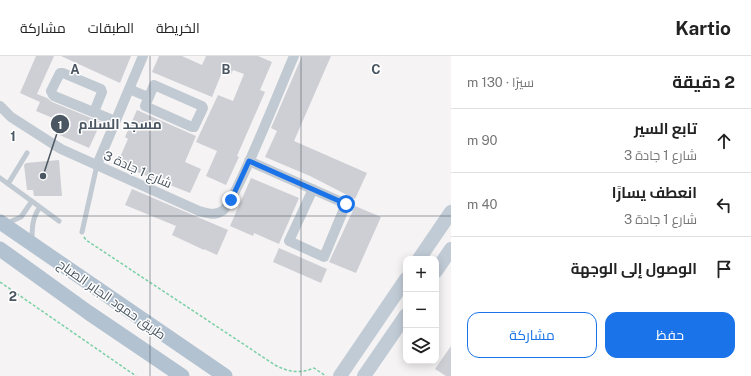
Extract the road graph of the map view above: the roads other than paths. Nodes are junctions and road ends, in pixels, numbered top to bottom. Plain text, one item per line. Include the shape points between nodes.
1 (143, 56) edge
2 (294, 56) edge
3 (129, 89) junction
4 (148, 97) junction
5 (0, 106) edge
6 (94, 112) junction
7 (116, 121) junction
8 (27, 153) dead end
9 (249, 161) junction
10 (97, 165) junction
11 (0, 178) edge
12 (8, 184) junction
13 (313, 189) junction
14 (32, 201) junction
15 (40, 207) junction
16 (451, 212) edge
17 (59, 221) dead end
18 (2, 223) edge
19 (82, 232) road end
20 (32, 244) junction
21 (0, 249) edge
22 (451, 249) edge
23 (421, 256) edge
24 (439, 267) edge
25 (403, 283) edge
26 (390, 302) junction
27 (403, 315) edge
28 (403, 319) edge
29 (182, 376) edge
30 (225, 376) edge
31 (340, 376) edge
32 (364, 376) edge

1 - 3 street
2 - 9 street, شارع 1 جادة 3
3 - 4 street
3 - 7 street
4 - 4 street via 154,85 203,108 195,126 192,127 145,106
5 - 10 street, شارع 1 جادة 3 via 11,117 61,149
6 - 6 street via 53,95 52,91 60,73 101,89
6 - 7 street
7 - 10 street
8 - 12 lane
9 - 10 street, شارع 1 جادة 3 via 231,200 223,211 213,214
9 - 13 street
10 - 19 lane
11 - 12 lane
12 - 14 lane
13 - 13 street via 346,204 324,257 289,241
14 - 15 lane
14 - 18 lane via 20,217
15 - 17 lane
15 - 20 lane via 32,222
16 - 23 main road
18 - 20 main road, طريق حمود الجابر الصباح
20 - 30 main road, طريق حمود الجابر الصباح
21 - 29 main road, طريق حمود الجابر الصباح
22 - 24 main road
25 - 26 main road
26 - 27 main road via 392,310
26 - 31 main road
28 - 32 main road

